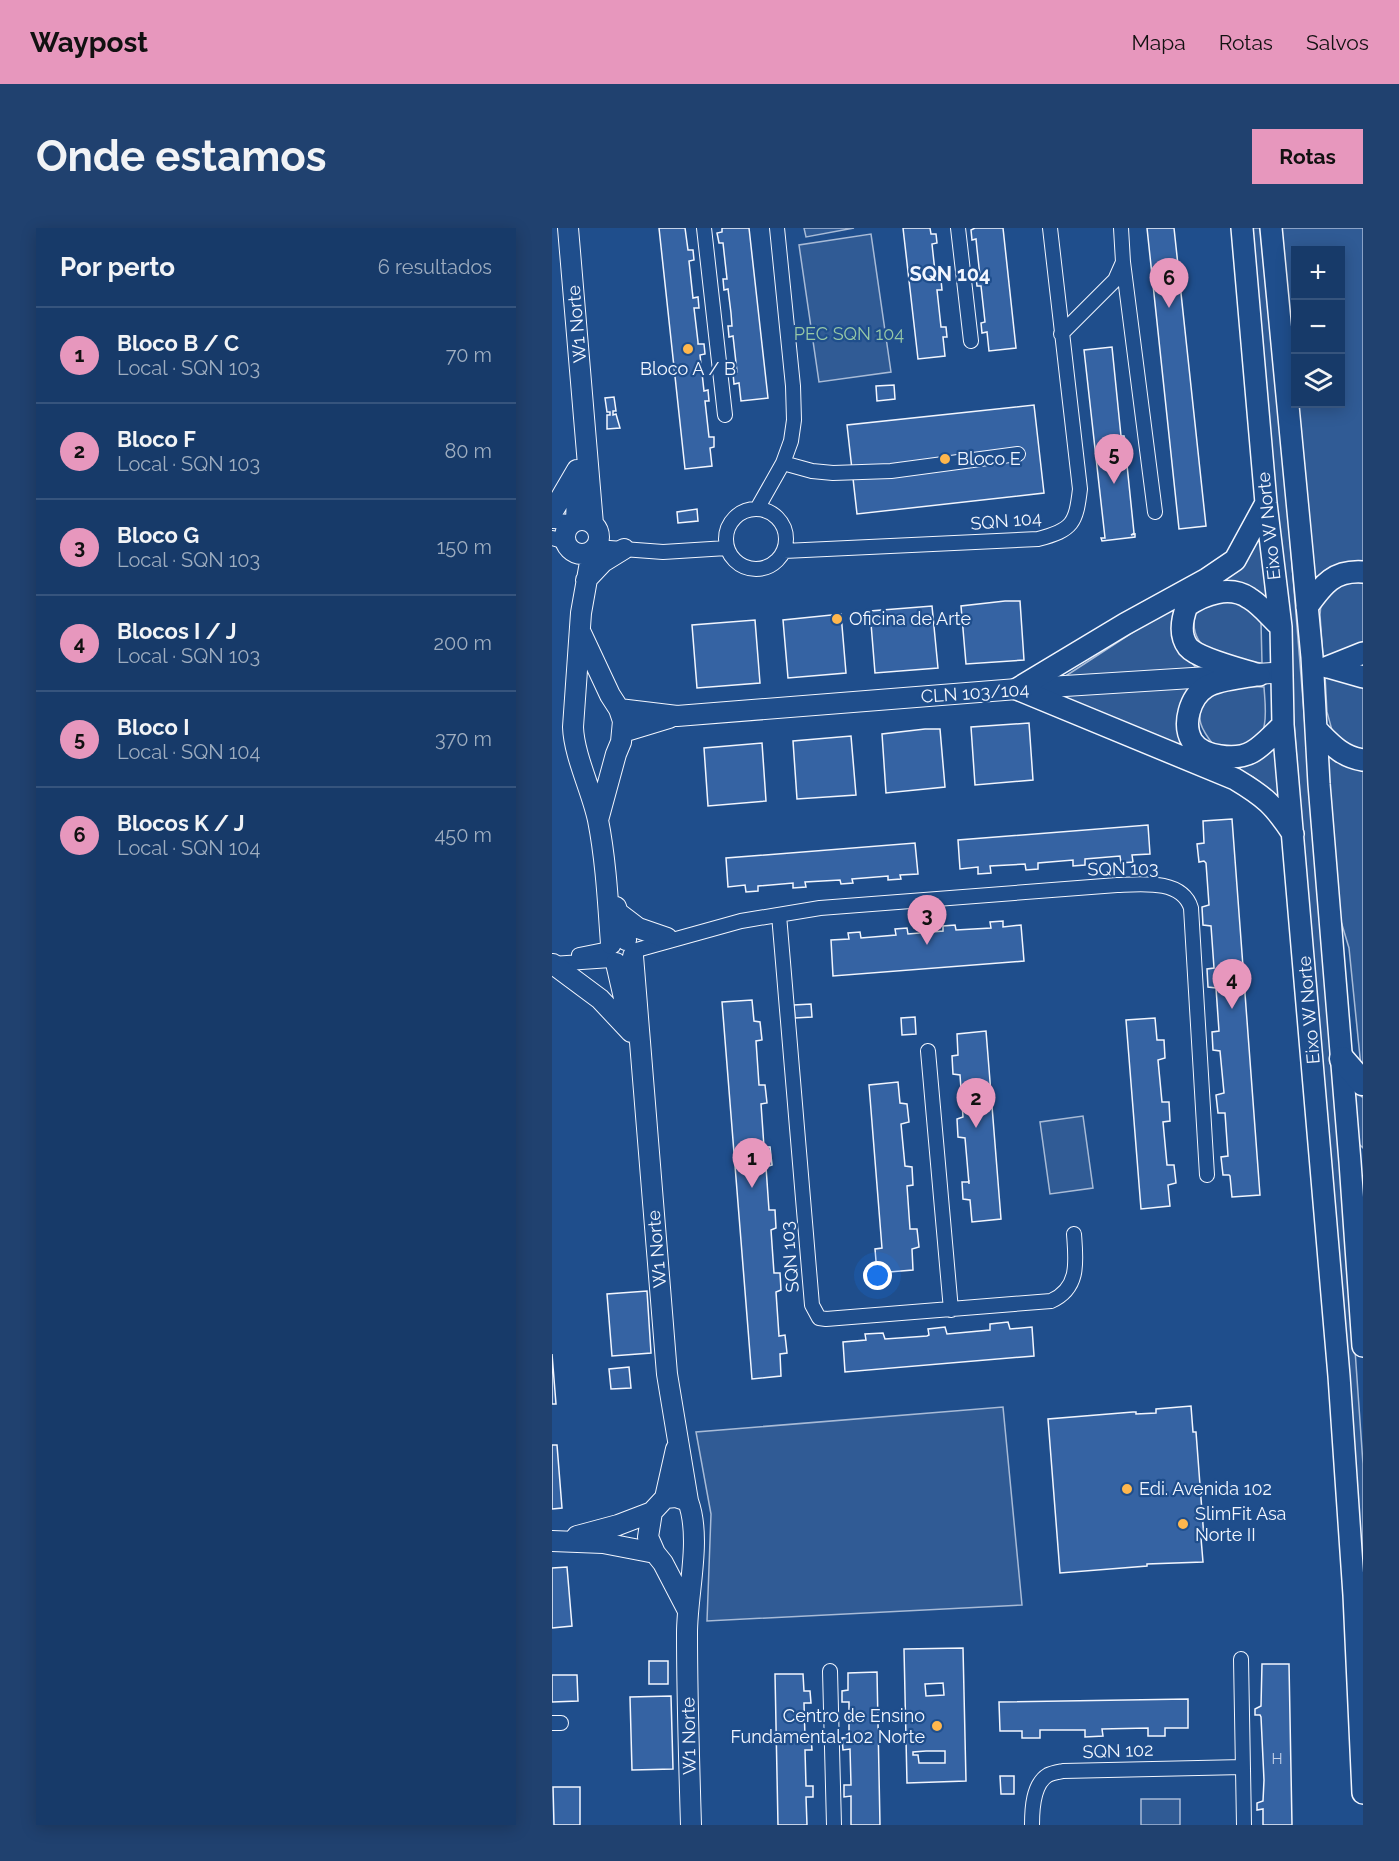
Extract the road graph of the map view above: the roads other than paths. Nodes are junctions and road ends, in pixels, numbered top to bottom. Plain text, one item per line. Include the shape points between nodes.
1 (568, 228) edge
2 (704, 228) edge
3 (777, 228) edge
4 (958, 228) edge
5 (1050, 228) edge
6 (1121, 228) edge
7 (1242, 228) edge
8 (1271, 228) edge
9 (1123, 262) junction
10 (1061, 334) junction
11 (971, 341) dead end
12 (725, 415) dead end
13 (586, 420) junction
14 (1018, 454) dead end
15 (783, 463) junction
16 (578, 467) junction
17 (1266, 503) junction
18 (758, 509) junction
19 (1155, 512) dead end
20 (552, 513) edge
21 (552, 522) edge
22 (580, 537) edge
23 (727, 548) junction
24 (632, 550) junction
25 (784, 551) junction
26 (1363, 572) edge
27 (586, 580) junction
28 (1307, 607) junction
29 (581, 613) junction
30 (1281, 627) junction
31 (581, 633) junction
32 (1363, 653) edge
33 (1363, 665) edge
34 (1323, 668) junction
35 (1266, 674) junction
36 (1363, 677) edge
37 (1017, 689) junction
38 (575, 702) junction
39 (614, 702) junction
40 (677, 716) junction
41 (1283, 725) junction
42 (1317, 730) junction
43 (623, 732) junction
44 (579, 752) junction
45 (616, 754) junction
46 (1363, 760) edge
47 (598, 820) junction
48 (1294, 835) junction
49 (605, 873) junction
50 (617, 912) junction
51 (779, 915) junction
52 (699, 933) junction
53 (667, 938) junction
54 (621, 951) junction
55 (552, 963) edge
56 (631, 1032) junction
57 (928, 1051) dead end
58 (641, 1057) junction
59 (1342, 1059) junction
60 (1363, 1083) edge
61 (1207, 1175) dead end
62 (1074, 1234) dead end
63 (951, 1310) junction
64 (1363, 1346) edge
65 (677, 1441) junction
66 (688, 1501) junction
67 (658, 1505) junction
68 (553, 1541) edge
69 (692, 1551) junction
70 (659, 1558) junction
71 (688, 1611) junction
72 (1241, 1659) dead end
73 (830, 1671) dead end
74 (1243, 1767) junction
75 (1363, 1792) edge
76 (691, 1825) edge
77 (834, 1825) edge
78 (1032, 1825) edge
79 (1244, 1825) edge

1 - 13 street, W1 Norte
2 - 12 street
3 - 15 street via 794,420
4 - 11 street
5 - 10 street, SQN 104
6 - 9 street
7 - 17 main road, Eixo W Norte
8 - 28 main road, Eixo W Norte
9 - 10 street via 1115,279
9 - 19 street
10 - 25 street, SQN 104 via 1080,489 1075,519 1069,528 1038,539
13 - 16 street, W1 Norte
13 - 22 street, W1 Norte
14 - 15 street via 891,471 833,473
15 - 18 street
16 - 20 street
16 - 22 street, W1 Norte
17 - 30 main road, Eixo W Norte
17 - 37 main road via 1235,560
18 - 23 street via 733,520 726,536
18 - 25 street via 767,511 781,524 785,532
21 - 22 street
22 - 24 street
22 - 27 street, W1 Norte
22 - 29 street, W1 Norte
23 - 24 street
23 - 25 street via 735,561 752,569 771,565
24 - 27 street via 603,561
26 - 28 main road via 1338,575 1324,584
27 - 29 street, W1 Norte
28 - 42 main road, Eixo W Norte
29 - 31 street, W1 Norte
30 - 35 main road via 1248,597 1233,592 1210,593 1187,606 1182,618 1183,636 1190,649 1210,659
30 - 41 main road, Eixo W Norte
31 - 38 street, W1 Norte
31 - 39 street, W1 Norte
32 - 34 main road
33 - 34 street
34 - 36 main road
35 - 37 street, CLN 103/104
35 - 41 main road via 1205,687 1188,713 1189,733 1192,741 1207,751 1239,756 1252,753
37 - 40 street, CLN 103/104
37 - 48 main road via 1235,779 1261,794
38 - 39 street via 595,693
38 - 44 street via 573,736
39 - 40 street, CLN 103/104
39 - 43 street via 623,721
40 - 43 street, CLN 103/104
41 - 48 main road, Eixo W Norte
42 - 46 main road via 1339,752
42 - 59 main road, Eixo W Norte
43 - 45 street
44 - 45 street via 595,759
44 - 47 street, W1 Norte
45 - 47 street, W1 Norte
47 - 49 street, W1 Norte
48 - 75 main road, Eixo W Norte via 1340,1376
49 - 50 street, W1 Norte
49 - 54 street, W1 Norte
50 - 53 street via 638,928
50 - 54 street, W1 Norte
51 - 52 street, SQN 103
51 - 61 street, SQN 103 via 820,908 1117,885 1151,884 1182,894 1191,908
51 - 63 street, SQN 103 via 815,1314 826,1319
52 - 53 street, SQN 103
52 - 54 street, SQN 103
53 - 54 street, SQN 103
54 - 55 street
54 - 56 street, W1 Norte
54 - 58 street, W1 Norte
55 - 56 street via 600,999
56 - 58 street, W1 Norte
57 - 63 street
58 - 65 street, W1 Norte via 667,1374
59 - 60 highway
59 - 64 main road, Eixo W Norte
62 - 63 street, SQN 103 via 1076,1261 1071,1285 1063,1296 1051,1302
65 - 66 street, W1 Norte
65 - 67 street, W1 Norte
66 - 67 street via 676,1497
66 - 69 street via 693,1515
67 - 68 street via 609,1527
67 - 70 street via 648,1537
68 - 70 street via 603,1543
69 - 70 street via 677,1564
69 - 71 street, W1 Norte
70 - 71 street, W1 Norte
71 - 76 street, W1 Norte
72 - 74 street
73 - 77 street
74 - 78 street, SQN 102 via 1063,1771 1048,1776 1039,1786
74 - 79 street

